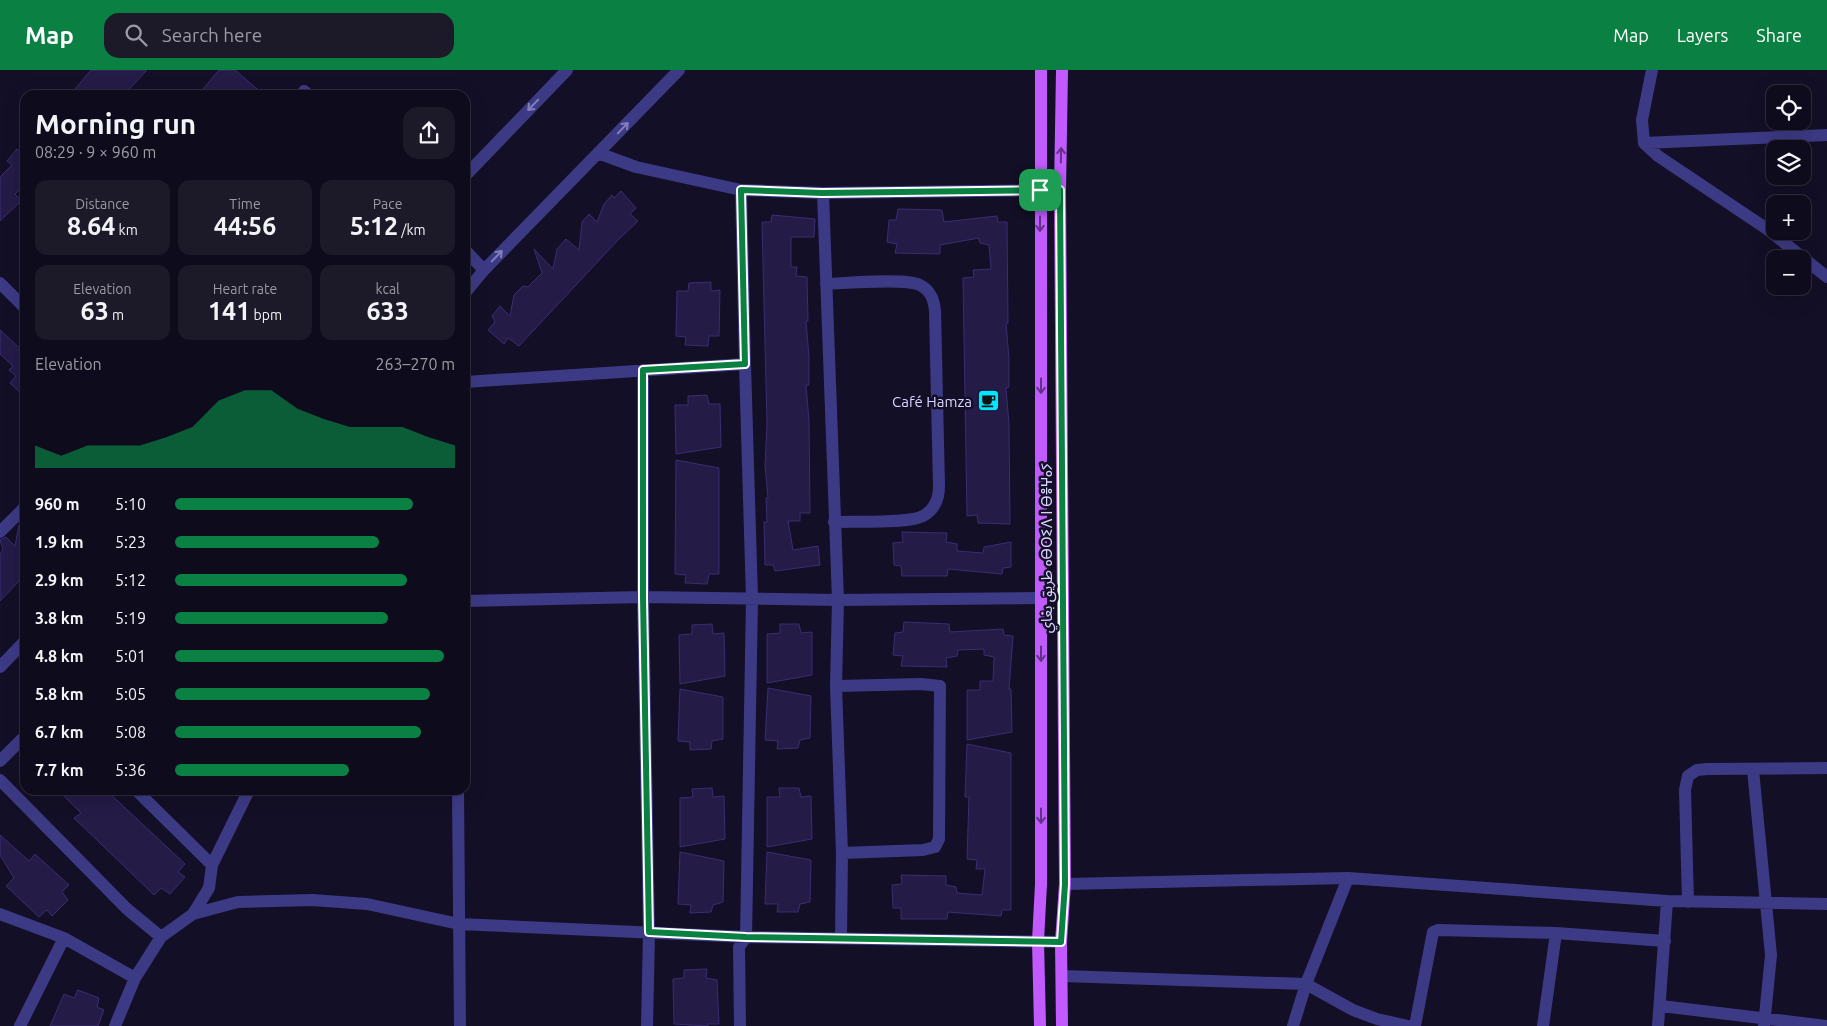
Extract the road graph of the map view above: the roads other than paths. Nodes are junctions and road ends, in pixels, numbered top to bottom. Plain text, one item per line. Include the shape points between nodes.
1 (567, 70) edge
2 (679, 70) edge
3 (1041, 70) edge
4 (1062, 70) edge
5 (1652, 70) edge
6 (1827, 136) edge
7 (1644, 143) junction
8 (598, 153) junction
9 (470, 171) edge
10 (741, 190) junction
11 (1040, 190) junction
12 (1060, 190) junction
13 (822, 193) junction
14 (470, 255) edge
15 (484, 270) junction
16 (1827, 277) edge
17 (0, 283) edge
18 (826, 284) junction
19 (470, 287) edge
20 (20, 303) edge
21 (745, 364) junction
22 (643, 370) junction
23 (470, 382) edge
24 (20, 512) edge
25 (834, 522) junction
26 (0, 532) edge
27 (643, 597) junction
28 (1041, 598) junction
29 (752, 599) junction
30 (838, 600) junction
31 (470, 601) edge
32 (20, 646) edge
33 (0, 667) edge
34 (836, 686) junction
35 (20, 741) edge
36 (0, 761) edge
37 (1827, 768) edge
38 (1752, 770) junction
39 (0, 780) edge
40 (141, 795) edge
41 (247, 795) edge
42 (458, 795) edge
43 (842, 853) junction
44 (212, 865) junction
45 (1348, 878) junction
46 (1065, 884) junction
47 (1667, 901) junction
48 (1688, 902) junction
49 (1766, 904) junction
50 (1827, 904) edge
51 (0, 914) edge
52 (192, 914) junction
53 (459, 924) junction
54 (649, 932) junction
55 (1556, 933) junction
56 (161, 937) junction
57 (746, 937) junction
58 (64, 938) junction
59 (841, 938) junction
60 (1038, 941) junction
61 (1665, 941) junction
62 (1061, 942) junction
63 (1062, 976) junction
64 (135, 978) junction
65 (1306, 984) junction
66 (1661, 1006) junction
67 (1764, 1023) edge
68 (20, 1026) edge
69 (115, 1026) edge
70 (460, 1026) edge
71 (647, 1026) edge
72 (740, 1026) edge
73 (1040, 1026) edge
74 (1062, 1026) edge
75 (1293, 1026) edge
76 (1408, 1026) edge
77 (1415, 1026) edge
78 (1543, 1026) edge
79 (1658, 1026) edge
80 (1827, 1026) edge

1 -> 9 street
8 -> 2 street
3 - 11 main road, طريق بغاي ⴰⴱⵔⵉⴷ ⵏ ⴱⴻⵖⴰⵢ
12 -> 4 main road, طريق بغاي ⴰⴱⵔⵉⴷ ⵏ ⴱⴻⵖⴰⵢ
5 - 7 street via 1642,120
6 - 7 street
7 - 16 street via 1658,156 1767,229
8 - 10 street via 636,167
15 -> 8 street
10 - 13 street
10 - 21 street
11 - 12 street
11 - 13 street
11 -> 28 main road, طريق بغاي ⴰⴱⵔⵉⴷ ⵏ ⴱⴻⵖⴰⵢ
12 - 46 main road, طريق بغاي ⴰⴱⵔⵉⴷ ⵏ ⴱⴻⵖⴰⵢ
13 - 18 street
14 - 15 street
15 - 19 street
17 - 20 street
18 - 25 street
18 - 25 street via 913,282 932,296 936,311 937,500 928,512 915,519
21 - 22 street
21 - 29 street
22 - 23 street
22 - 27 street
24 - 26 street
25 - 30 street
27 - 29 street
27 - 31 street
27 - 54 street
28 - 30 street
28 -> 60 main road, طريق بغاي ⴰⴱⵔⵉⴷ ⵏ ⴱⴻⵖⴰⵢ via 1041,884
29 - 30 street
29 - 57 street
30 - 34 street
32 - 33 street
34 - 43 street
34 - 43 street via 940,686 939,839 935,847
35 - 36 street
37 - 38 street
38 - 48 street via 1702,770 1688,776 1685,790
38 - 49 street
39 - 56 street via 127,909
40 - 44 street
41 - 44 street
42 - 53 street
43 - 59 street
44 - 52 street via 209,888
45 - 46 street
45 - 47 street
45 - 65 street
46 - 62 main road, طريق بغاي ⴰⴱⵔⵉⴷ ⵏ ⴱⴻⵖⴰⵢ
47 - 48 street
47 - 61 street
48 - 49 street
49 - 50 street
49 - 67 street via 1771,955
51 - 58 street
52 - 53 street via 238,902 312,900 367,904
52 - 56 street
53 - 54 street
53 - 70 street
54 - 57 street
54 - 71 street
55 - 61 street
55 - 77 street via 1443,928 1433,932
55 - 78 street
56 - 64 street
57 - 59 street
57 - 72 street via 739,947
58 - 64 street
58 - 68 street
59 - 60 street
60 - 62 street
60 - 73 main road, طريق بغاي ⴰⴱⵔⵉⴷ ⵏ ⴱⴻⵖⴰⵢ
61 - 66 street
62 - 63 main road, طريق بغاي ⴰⴱⵔⵉⴷ ⵏ ⴱⴻⵖⴰⵢ
63 - 65 street
63 - 74 main road, طريق بغاي ⴰⴱⵔⵉⴷ ⵏ ⴱⴻⵖⴰⵢ
64 - 69 street
65 - 75 street
65 - 76 street via 1353,1010
66 - 67 street
66 - 79 street
67 - 80 street

